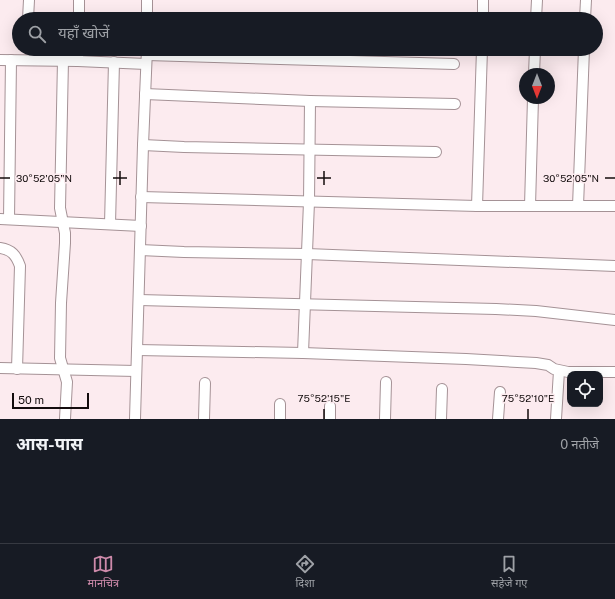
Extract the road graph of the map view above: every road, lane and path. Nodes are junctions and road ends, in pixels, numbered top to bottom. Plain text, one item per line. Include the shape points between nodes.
1 (29, 0) edge
2 (79, 0) edge
3 (147, 0) edge
4 (483, 0) edge
5 (537, 0) edge
6 (586, 0) edge
7 (28, 12) edge
8 (78, 12) edge
9 (147, 12) edge
10 (483, 12) edge
11 (536, 12) edge
12 (585, 12) edge
13 (28, 56) edge
14 (78, 56) edge
15 (147, 56) edge
16 (482, 56) edge
17 (535, 56) edge
18 (584, 56) edge
19 (0, 60) edge
20 (12, 60) junction
21 (28, 60) junction
22 (63, 60) junction
23 (78, 60) junction
24 (114, 62) junction
25 (454, 64) dead end
26 (534, 68) edge
27 (145, 94) junction
28 (310, 101) junction
29 (455, 104) dead end
30 (533, 104) edge
31 (143, 145) junction
32 (310, 149) junction
33 (436, 152) dead end
34 (141, 197) junction
35 (309, 202) junction
36 (477, 206) junction
37 (530, 206) junction
38 (578, 206) junction
39 (615, 206) edge
40 (5, 219) edge
41 (64, 222) junction
42 (110, 224) junction
43 (141, 226) junction
44 (0, 248) edge
45 (140, 250) junction
46 (307, 254) junction
47 (615, 266) edge
48 (139, 300) junction
49 (305, 305) junction
50 (615, 320) edge
51 (137, 350) junction
52 (303, 352) junction
53 (0, 368) edge
54 (17, 368) junction
55 (63, 370) junction
56 (136, 371) junction
57 (559, 371) junction
58 (615, 372) edge
59 (386, 382) dead end
60 (205, 383) dead end
61 (442, 390) dead end
62 (500, 392) dead end
63 (280, 404) dead end
64 (330, 406) dead end
65 (65, 419) edge
66 (135, 419) edge
67 (204, 419) edge
68 (280, 419) edge
69 (330, 419) edge
70 (385, 419) edge
71 (440, 419) edge
72 (498, 419) edge
73 (556, 419) edge

1 - 7 street
2 - 8 street
3 - 9 street
4 - 10 street
5 - 11 street
6 - 12 street
13 - 21 street
14 - 23 street
15 - 24 street
15 - 25 street
15 - 27 street
16 - 36 street
17 - 26 street
18 - 38 street
19 - 20 street
20 - 21 street
20 - 40 street
21 - 22 street
22 - 23 street
22 - 41 street via 60,208
23 - 24 street
24 - 42 street
27 - 28 street
27 - 31 street
28 - 29 street
28 - 32 street
30 - 37 street
31 - 32 street
31 - 34 street
32 - 33 street
32 - 35 street
34 - 35 street
34 - 43 street
35 - 36 street
35 - 46 street
36 - 37 street
37 - 38 street
38 - 39 street
40 - 41 street
41 - 42 street
41 - 55 street via 65,243 60,304
42 - 43 street
43 - 45 street
44 - 54 street via 11,251 20,266
45 - 46 street
45 - 48 street
46 - 47 street
46 - 49 street
48 - 49 street
48 - 51 street
49 - 50 street via 496,309
49 - 52 street
51 - 52 street
51 - 56 street
52 - 57 street via 542,363
53 - 54 street
54 - 55 street
55 - 56 street
55 - 65 street via 66,382
56 - 66 street
57 - 58 street
57 - 73 street
59 - 70 street
60 - 67 street
61 - 71 street
62 - 72 street
63 - 68 street
64 - 69 street

